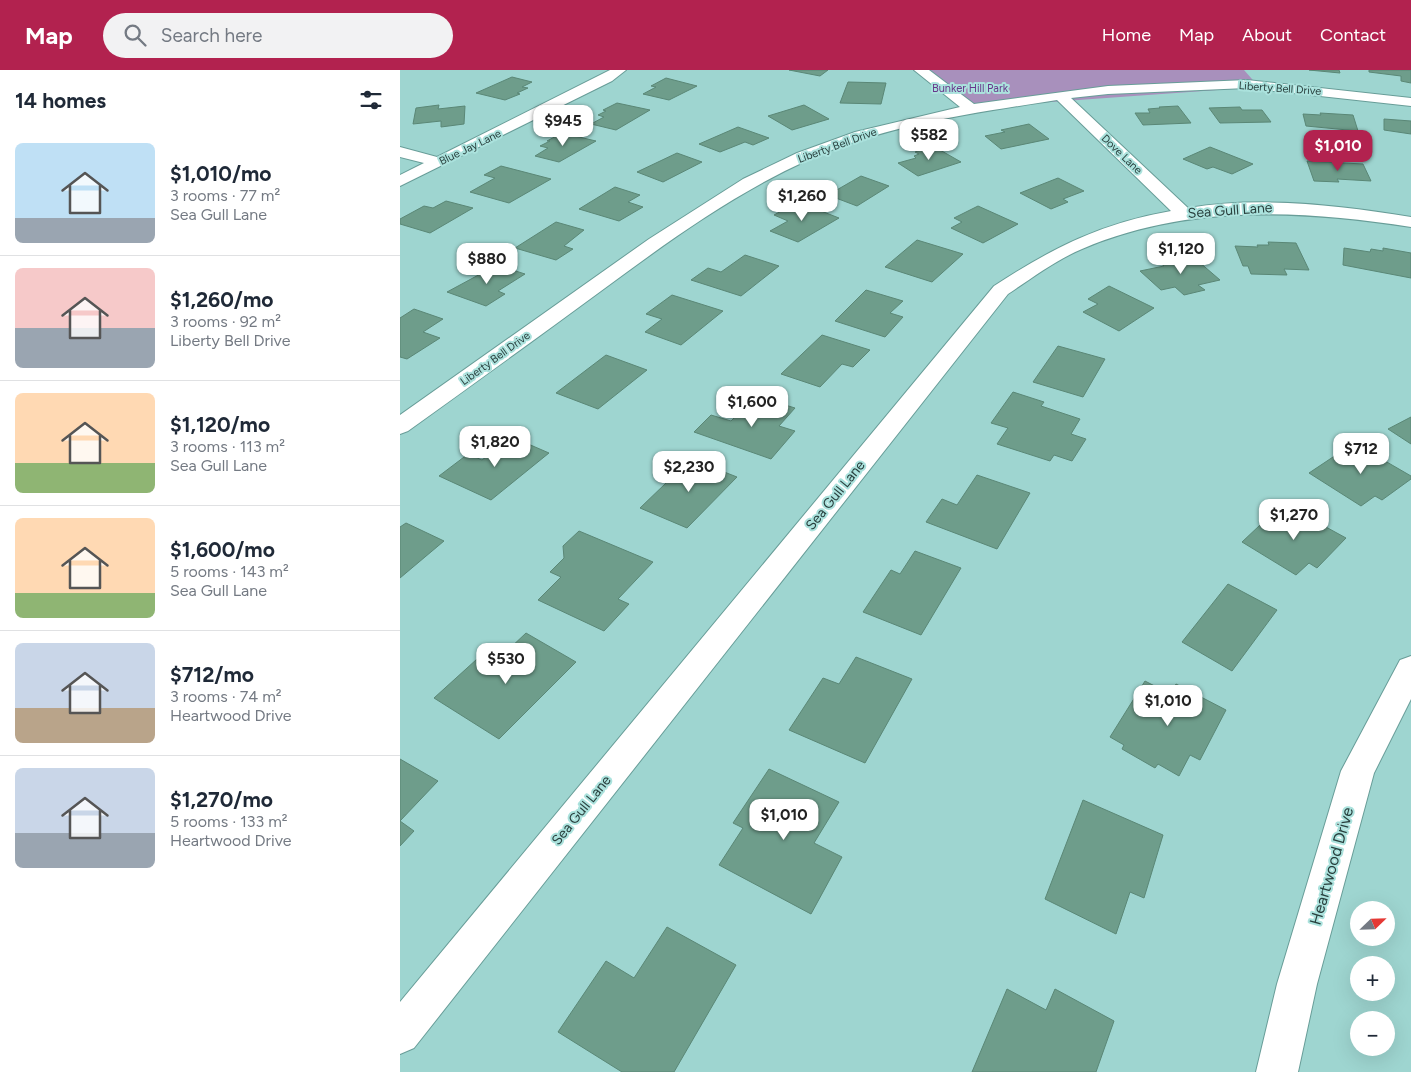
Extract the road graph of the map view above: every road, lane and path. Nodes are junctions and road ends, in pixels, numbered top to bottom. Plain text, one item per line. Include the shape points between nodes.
1 (619, 70) edge
2 (921, 70) edge
3 (1245, 77) edge
4 (1060, 95) junction
5 (1411, 102) edge
6 (971, 109) junction
7 (400, 152) edge
8 (439, 162) junction
9 (400, 181) edge
10 (1184, 213) junction
11 (1411, 222) edge
12 (400, 426) edge
13 (1411, 669) edge
14 (1402, 711) edge
15 (400, 1034) edge
16 (1277, 1072) edge

1 - 8 street, Blue Jay Lane
2 - 6 street
3 - 4 street, Liberty Bell Drive
3 - 5 street, Liberty Bell Drive
4 - 6 street, Liberty Bell Drive
4 - 10 street, Dove Lane
6 - 12 street, Liberty Bell Drive via 860,135 803,156 749,183 655,243
7 - 8 street
8 - 9 street, Blue Jay Lane
10 - 11 street, Sea Gull Lane via 1251,207 1296,208 1338,210
10 - 15 street, Sea Gull Lane via 1116,228 1034,267 1001,290
13 - 14 street, Heartwood Drive
14 - 16 street, Heartwood Drive via 1358,771 1297,984

